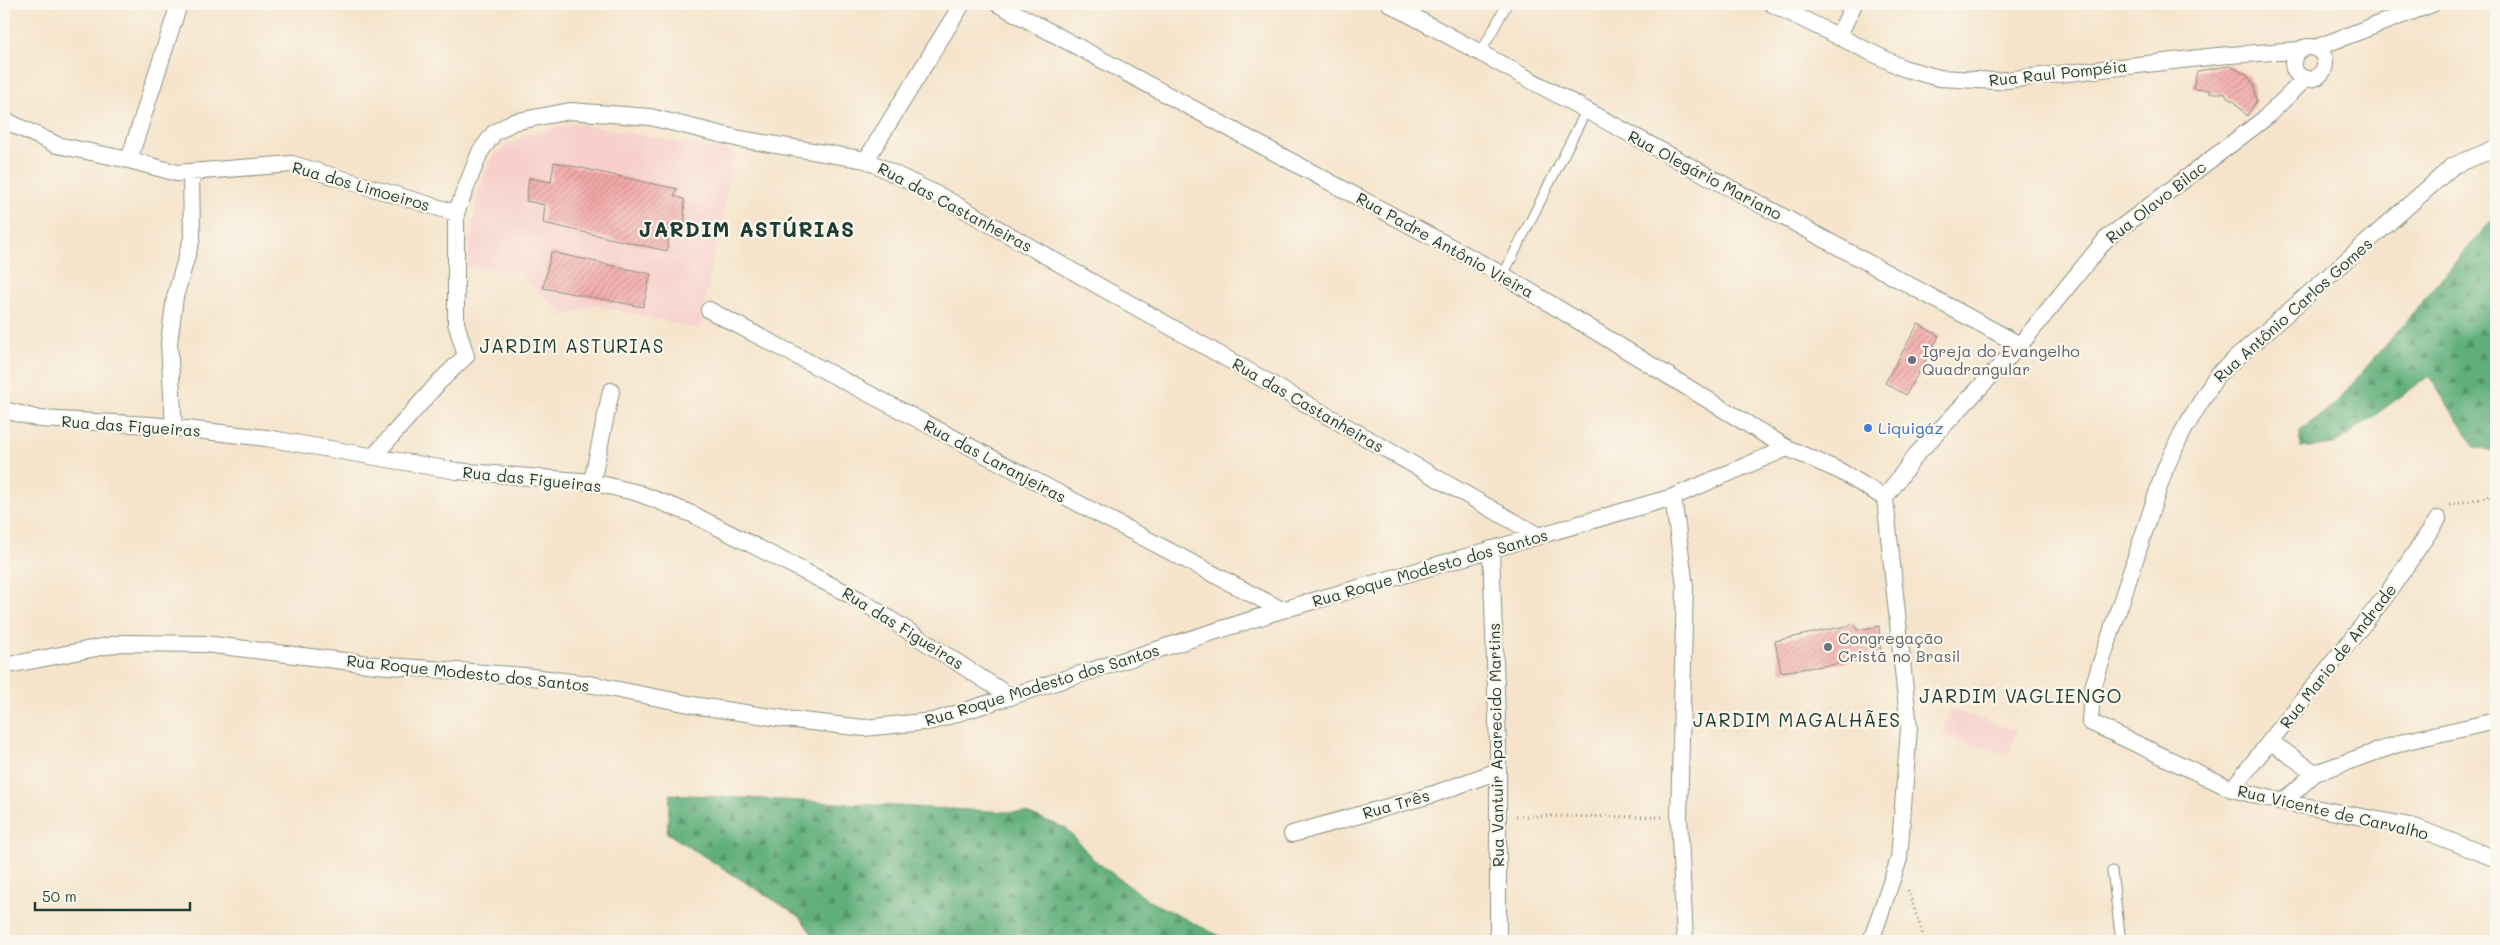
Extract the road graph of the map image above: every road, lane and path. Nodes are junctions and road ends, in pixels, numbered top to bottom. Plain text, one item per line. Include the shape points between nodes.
1 (180, 4) edge
2 (962, 4) edge
3 (998, 4) edge
4 (1390, 4) edge
5 (1507, 4) edge
6 (1772, 4) edge
7 (1854, 4) edge
8 (2432, 4) edge
9 (1024, 11) edge
10 (1838, 37) junction
11 (2307, 49) junction
12 (1480, 54) junction
13 (2305, 79) junction
14 (1586, 111) junction
15 (4, 120) edge
16 (2496, 148) edge
17 (129, 160) junction
18 (866, 160) junction
19 (191, 172) junction
20 (456, 213) junction
21 (1503, 274) junction
22 (709, 310) dead end
23 (2020, 345) junction
24 (611, 391) dead end
25 (4, 410) edge
26 (174, 428) junction
27 (1787, 448) junction
28 (374, 456) junction
29 (592, 482) junction
30 (2496, 495) edge
31 (1673, 497) junction
32 (1884, 498) junction
33 (2438, 519) joint
34 (1539, 536) junction
35 (1491, 549) junction
36 (1282, 610) junction
37 (4, 666) edge
38 (1011, 697) junction
39 (2496, 721) edge
40 (2090, 722) joint
41 (2271, 742) junction
42 (1498, 771) junction
43 (2315, 773) junction
44 (2232, 789) junction
45 (2283, 802) junction
46 (1498, 816) junction
47 (1679, 817) junction
48 (1292, 834) dead end
49 (2496, 859) edge
50 (2112, 871) dead end
51 (1891, 884) junction
52 (1498, 941) edge
53 (1685, 941) edge
54 (1870, 941) edge
55 (1925, 941) edge
56 (2122, 941) edge

1 - 17 street
2 - 18 street
3 - 9 street, Rua Padre Antônio Vieira
4 - 12 street, Rua Olegário Mariano
5 - 12 lane
6 - 10 street, Rua Raul Pompéia
7 - 10 street
8 - 11 street
9 - 21 street, Rua Padre Antônio Vieira
10 - 11 street, Rua Raul Pompéia via 1903,68 1930,76 1997,81
11 - 13 street via 2293,58 2294,69
11 - 13 street via 2323,55 2325,66 2320,75
12 - 14 street, Rua Olegário Mariano
13 - 23 street, Rua Olavo Bilac via 2264,119 2106,239
14 - 21 lane
14 - 23 street, Rua Olegário Mariano
15 - 17 street, Rua dos Limoeiros via 58,145
16 - 40 street, Rua Antônio Carlos Gomes via 2453,166 2217,375 2182,433 2165,469 2092,690
17 - 19 street, Rua dos Limoeiros via 177,173
18 - 20 street, Rua das Castanheiras via 740,139 650,118 570,111 513,122 494,133 480,152
18 - 34 street, Rua das Castanheiras via 944,198
19 - 20 street, Rua dos Limoeiros via 292,164
19 - 26 street via 192,238 175,297 169,343
20 - 28 street, Rua das Castanheiras via 456,323 466,356
21 - 27 street, Rua Padre Antônio Vieira
22 - 36 street, Rua das Laranjeiras
23 - 32 street, Rua Olavo Bilac via 1916,455
24 - 29 street
25 - 26 street, Rua das Figueiras via 40,419
26 - 28 street, Rua das Figueiras via 266,438
27 - 31 street, Rua Roque Modesto dos Santos
27 - 32 street, Rua Padre Antônio Vieira via 1840,471
28 - 29 street, Rua das Figueiras via 457,472
29 - 38 street, Rua das Figueiras via 638,493 692,514 860,600
30 - 33 path via 2448,505
31 - 34 street, Rua Roque Modesto dos Santos
31 - 47 street via 1685,586
32 - 51 street via 1909,728 1900,849
33 - 41 street, Rua Mario de Andrade via 2385,597
34 - 35 street, Rua Roque Modesto dos Santos
35 - 36 street, Rua Roque Modesto dos Santos
35 - 42 street, Rua Vantuir Aparecido Martins
36 - 38 street, Rua Roque Modesto dos Santos
37 - 38 street, Rua Roque Modesto dos Santos via 122,643 205,644 376,665 525,676 594,685 709,708 864,728 933,721
39 - 43 street via 2407,741
40 - 44 street, Rua Vicente de Carvalho
41 - 43 street
41 - 44 street, Rua Mario de Andrade
42 - 46 street, Rua Vantuir Aparecido Martins
42 - 48 street, Rua Três via 1434,794
43 - 45 street
44 - 45 street, Rua Vicente de Carvalho
45 - 49 street, Rua Vicente de Carvalho via 2416,827
46 - 47 path
46 - 52 street, Rua Vantuir Aparecido Martins
47 - 53 street
50 - 56 lane
51 - 54 street
51 - 55 path via 1904,877

